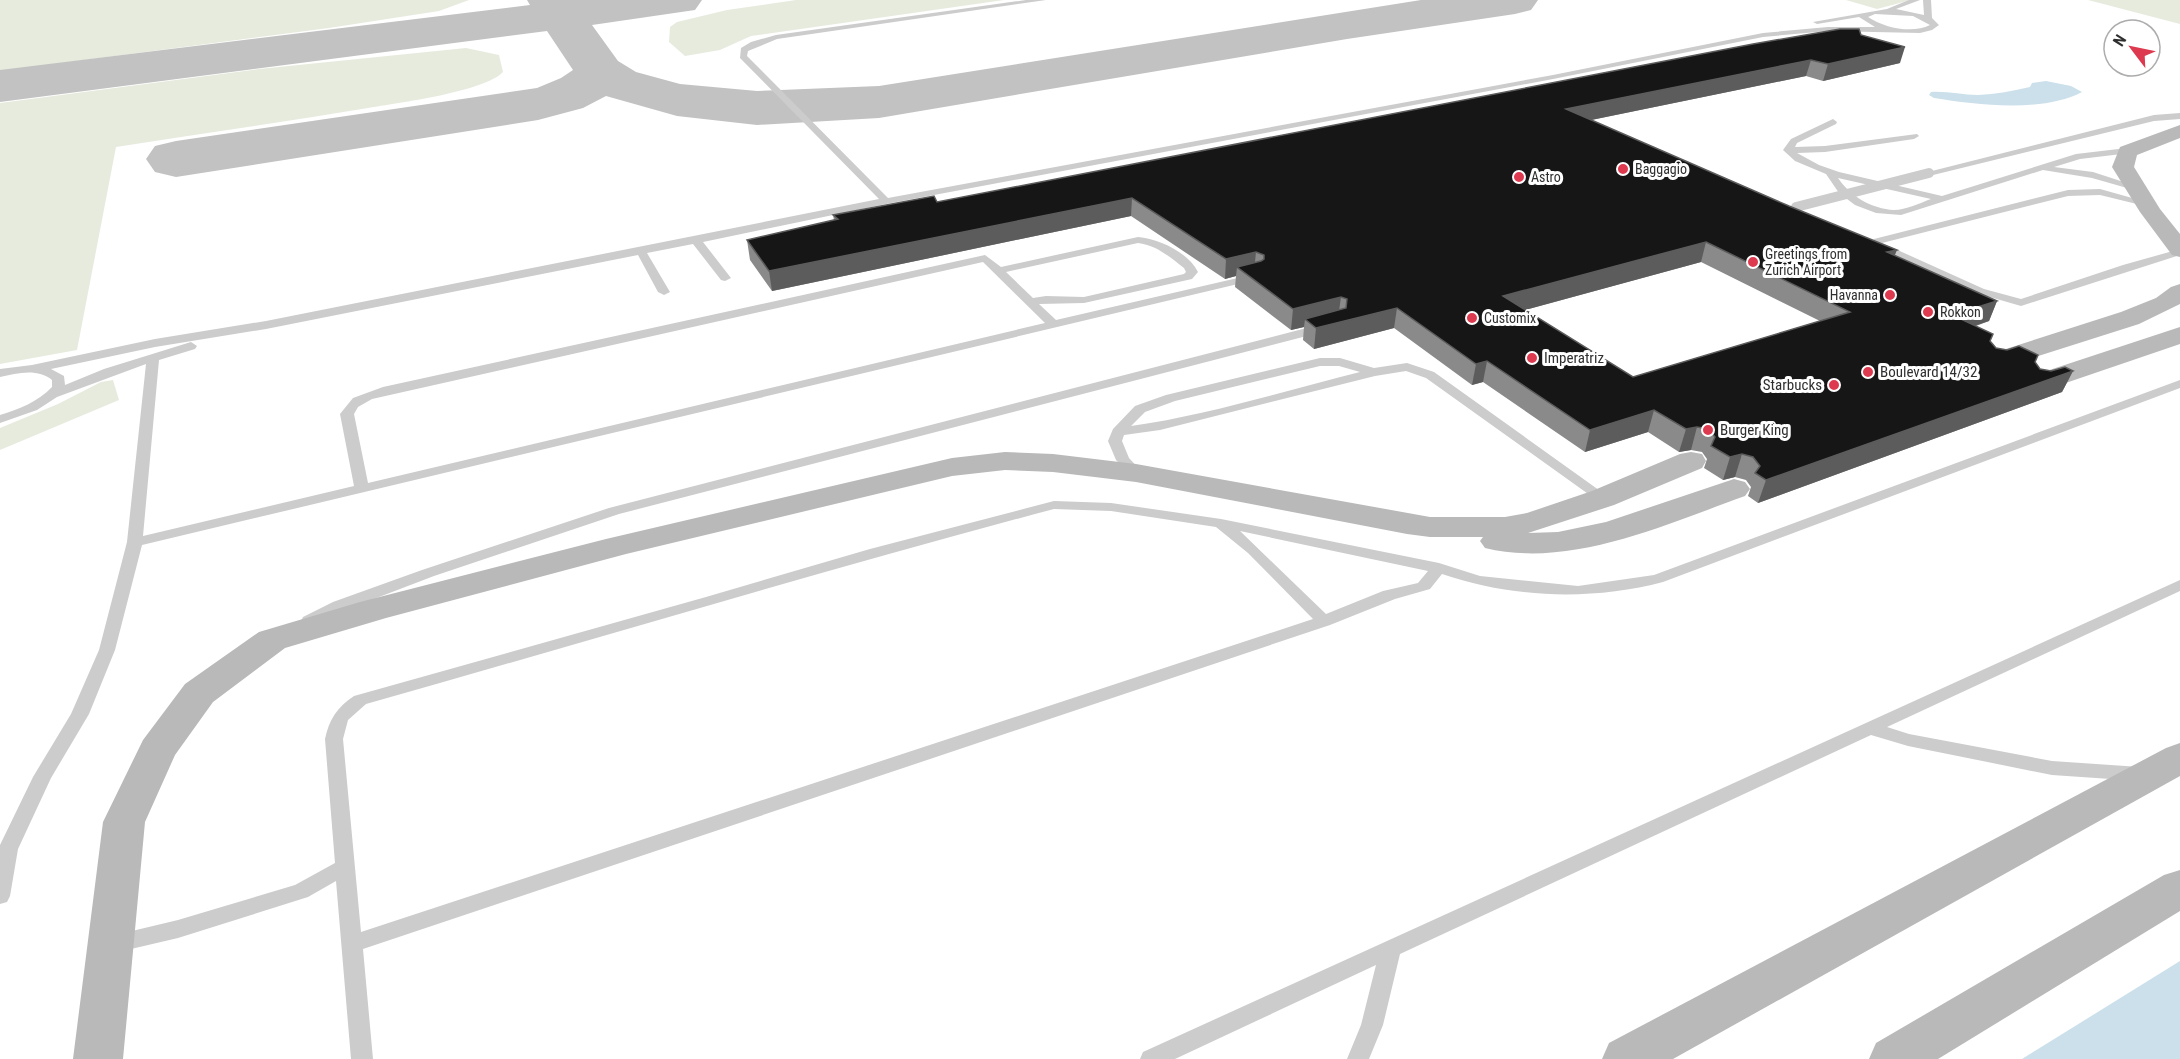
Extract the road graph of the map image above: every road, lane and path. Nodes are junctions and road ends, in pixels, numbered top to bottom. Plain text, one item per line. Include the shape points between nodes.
1 (1042, 0) edge
2 (1916, 0) edge
3 (1927, 0) edge
4 (1881, 12) junction
5 (1868, 13) junction
6 (1928, 19) junction
7 (1893, 29) junction
8 (1763, 35) junction
9 (2180, 116) edge
10 (1833, 122) dead end
11 (2180, 131) edge
12 (1914, 136) dead end
13 (1788, 150) junction
14 (2127, 150) junction
15 (2038, 168) junction
16 (1830, 173) junction
17 (2140, 195) junction
18 (1942, 199) junction
19 (886, 201) junction
20 (1796, 207) edge
21 (696, 240) junction
22 (641, 251) junction
23 (2180, 251) edge
24 (998, 271) junction
25 (1254, 277) edge
26 (725, 278) dead end
27 (664, 292) dead end
28 (2180, 292) edge
29 (1030, 302) junction
30 (1339, 324) edge
31 (266, 325) junction
32 (1054, 325) junction
33 (2180, 334) edge
34 (153, 357) junction
35 (1997, 361) edge
36 (32, 369) junction
37 (0, 372) edge
38 (1374, 372) junction
39 (2042, 382) edge
40 (2180, 384) edge
41 (53, 394) junction
42 (0, 419) edge
43 (1118, 432) junction
44 (1691, 461) dead end
45 (1136, 473) junction
46 (362, 488) junction
47 (1734, 489) dead end
48 (1603, 498) junction
49 (1221, 523) junction
50 (1430, 527) junction
51 (135, 542) junction
52 (1439, 568) junction
53 (2180, 585) edge
54 (1324, 621) junction
55 (272, 640) junction
56 (1869, 728) junction
57 (2164, 766) edge
58 (345, 867) junction
59 (2180, 888) edge
60 (0, 896) edge
61 (112, 932) junction
62 (352, 944) junction
63 (1391, 949) junction
64 (360, 1057) edge
65 (98, 1059) edge
66 (1151, 1059) edge
67 (1358, 1059) edge
68 (1627, 1059) edge
69 (1894, 1059) edge

1 - 19 lane via 776,37 744,50 743,56
2 - 4 lane
3 - 6 lane
4 - 5 lane
4 - 6 lane
5 - 7 lane via 1863,17 1869,22
5 - 8 lane
6 - 7 lane via 1935,25 1930,29
7 - 8 lane
8 - 19 lane
9 - 20 lane, bridge via 2154,118
10 - 13 lane via 1794,141
11 - 14 main road
12 - 13 lane via 1825,149
13 - 16 lane via 1800,162
14 - 15 lane via 2079,156
14 - 17 main road via 2123,167
15 - 17 lane via 2093,175
15 - 18 lane
16 - 18 lane
16 - 18 lane via 1853,201 1879,211 1897,213
17 - 23 main road
17 - 23 lane via 2068,193 1875,244 1980,291 2021,303
19 - 21 lane
21 - 22 lane
21 - 26 lane
22 - 27 lane
22 - 31 lane
24 - 29 lane
24 - 29 lane via 1149,240 1189,266 1192,272 1188,277 1084,300
24 - 46 lane via 985,258 362,398 347,414
25 - 32 lane
28 - 35 main road via 2130,318
29 - 32 lane
30 - 55 lane via 614,511 339,606
31 - 34 lane
31 - 36 lane
32 - 46 lane
33 - 39 main road
34 - 41 lane
34 - 51 lane
36 - 37 lane
36 - 41 lane via 55,374 59,380
38 - 43 lane via 1160,426
38 - 43 lane via 1340,362 1320,362 1140,409
38 - 48 lane via 1407,367 1430,375
40 - 52 lane via 1657,579 1578,591 1478,581
41 - 42 lane via 30,409
43 - 45 lane via 1118,451
44 - 48 main road
45 - 50 main road
45 - 55 main road via 1005,460 952,467 618,546
46 - 51 lane
47 - 50 main road via 1603,534 1551,544 1515,544
48 - 50 main road via 1533,522 1504,527
49 - 52 lane
49 - 54 lane
49 - 58 lane via 1076,504 1028,510 360,700 344,710 334,739
51 - 60 lane via 107,650 80,714 42,777 8,849
52 - 54 lane via 1424,586 1389,595
53 - 56 lane
54 - 62 lane
55 - 61 main road via 199,693 157,750 124,822
56 - 57 lane via 1908,740 2052,768
56 - 63 lane
57 - 68 main road
58 - 61 lane via 301,891 178,929 131,940
58 - 62 lane
59 - 69 main road
61 - 65 main road
62 - 64 lane
63 - 66 lane
63 - 67 lane via 1372,1025

